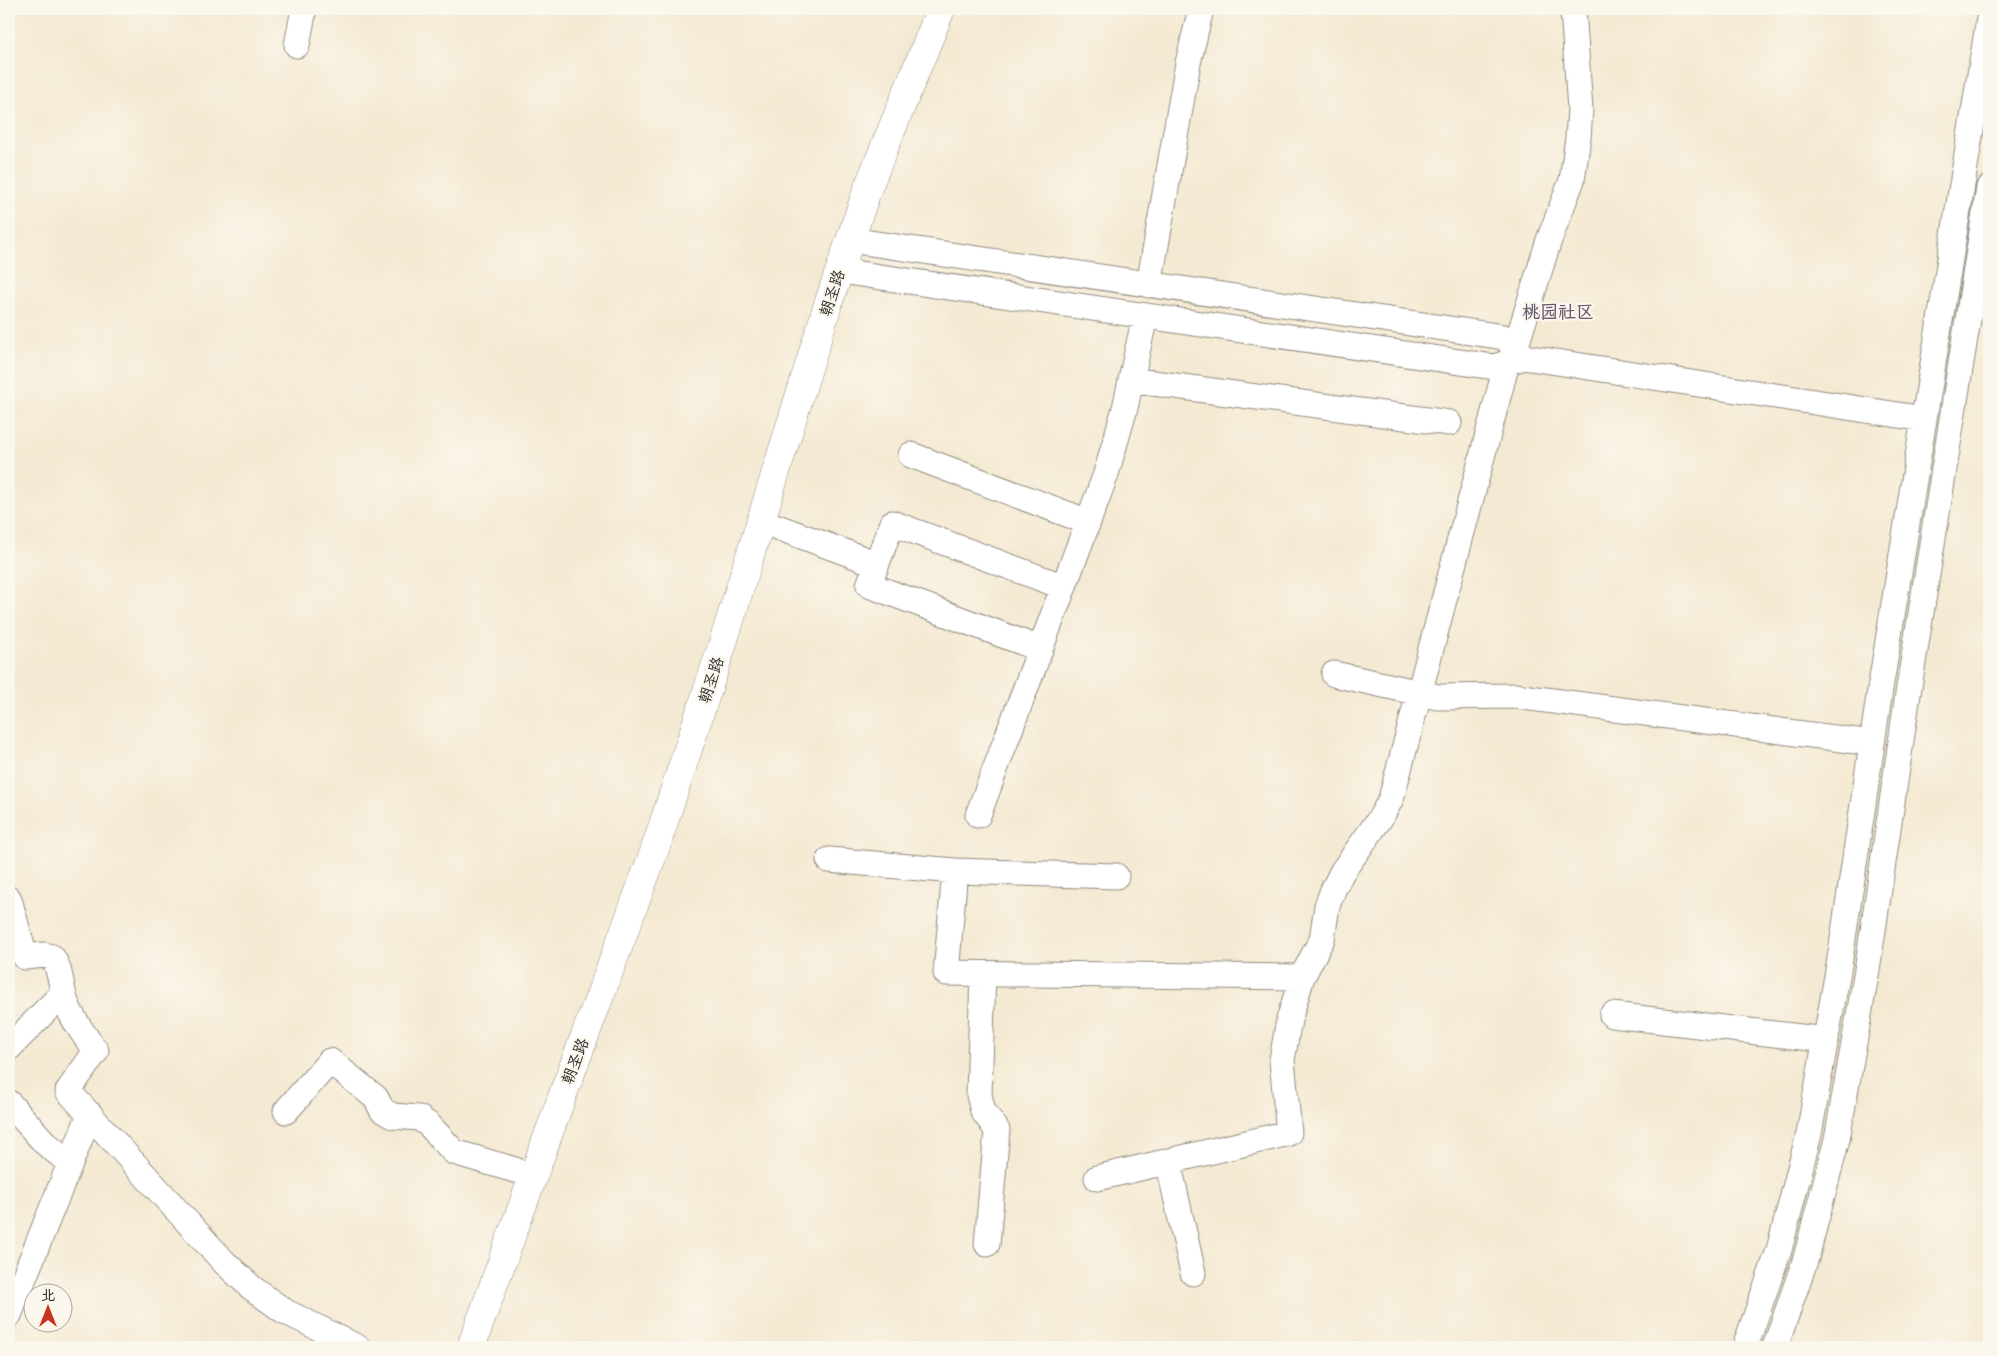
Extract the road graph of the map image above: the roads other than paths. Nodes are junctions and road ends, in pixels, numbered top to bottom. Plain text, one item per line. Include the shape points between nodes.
1 (304, 9) edge
2 (920, 9) edge
3 (941, 9) edge
4 (1201, 9) edge
5 (1573, 9) edge
6 (1989, 19) edge
7 (297, 45) dead end
8 (1989, 188) edge
9 (850, 240) junction
10 (840, 270) junction
11 (1149, 285) junction
12 (1145, 316) junction
13 (1515, 356) junction
14 (1131, 380) junction
15 (1924, 419) junction
16 (1449, 423) dead end
17 (911, 456) dead end
18 (761, 521) junction
19 (1088, 522) junction
20 (877, 564) junction
21 (1064, 587) junction
22 (1040, 649) junction
23 (1334, 674) dead end
24 (1418, 693) junction
25 (1872, 743) junction
26 (978, 815) dead end
27 (829, 860) dead end
28 (955, 870) junction
29 (1116, 876) dead end
30 (9, 899) edge
31 (983, 974) junction
32 (1302, 977) junction
33 (63, 993) junction
34 (1612, 1014) dead end
35 (1826, 1040) junction
36 (9, 1048) edge
37 (9, 1103) edge
38 (286, 1111) dead end
39 (90, 1114) junction
40 (1168, 1161) junction
41 (70, 1163) junction
42 (515, 1170) junction
43 (1097, 1178) dead end
44 (987, 1244) dead end
45 (1193, 1272) dead end
46 (9, 1315) edge
47 (357, 1347) edge
48 (451, 1347) edge
49 (471, 1347) edge
50 (1745, 1347) edge
51 (1775, 1347) edge

1 - 7 street
2 - 42 main road, 朝圣路 via 851,179 637,846
3 - 9 main road, 朝圣路
4 - 11 street via 1188,63
5 - 13 street via 1580,110 1572,180 1549,240
6 - 15 street
8 - 51 street via 1868,964 1837,1139 1808,1250
9 - 10 main road, 朝圣路
9 - 11 street
10 - 12 street
10 - 18 main road, 朝圣路
11 - 13 street via 1504,337
12 - 13 street via 1494,367
12 - 14 street
13 - 15 street
13 - 24 street
14 - 16 street
14 - 19 street via 1106,474
15 - 25 street
17 - 19 street
18 - 20 street
18 - 49 main road, 朝圣路 via 654,852
19 - 21 street
20 - 21 street via 892,523
20 - 22 street via 869,585
21 - 22 street
22 - 26 street
23 - 24 street
24 - 25 street via 1438,697 1516,696
24 - 32 street via 1391,799 1342,872 1327,906 1322,939
25 - 35 street
27 - 28 street
28 - 29 street
28 - 31 street via 946,973
30 - 33 street via 25,957 52,957 57,963
31 - 32 street
31 - 44 street via 979,1095 983,1110 997,1130
32 - 40 street via 1289,1020 1282,1060 1289,1133
33 - 36 street
33 - 39 street via 78,1026 96,1051 68,1090
34 - 35 street
35 - 50 street via 1795,1192
37 - 41 street via 45,1143
38 - 42 street via 330,1061 376,1098 382,1110 393,1116 419,1118 454,1152
39 - 41 street
39 - 47 street via 224,1262 252,1288 284,1310
40 - 43 street
40 - 45 street
41 - 46 street
42 - 48 main road, 朝圣路

